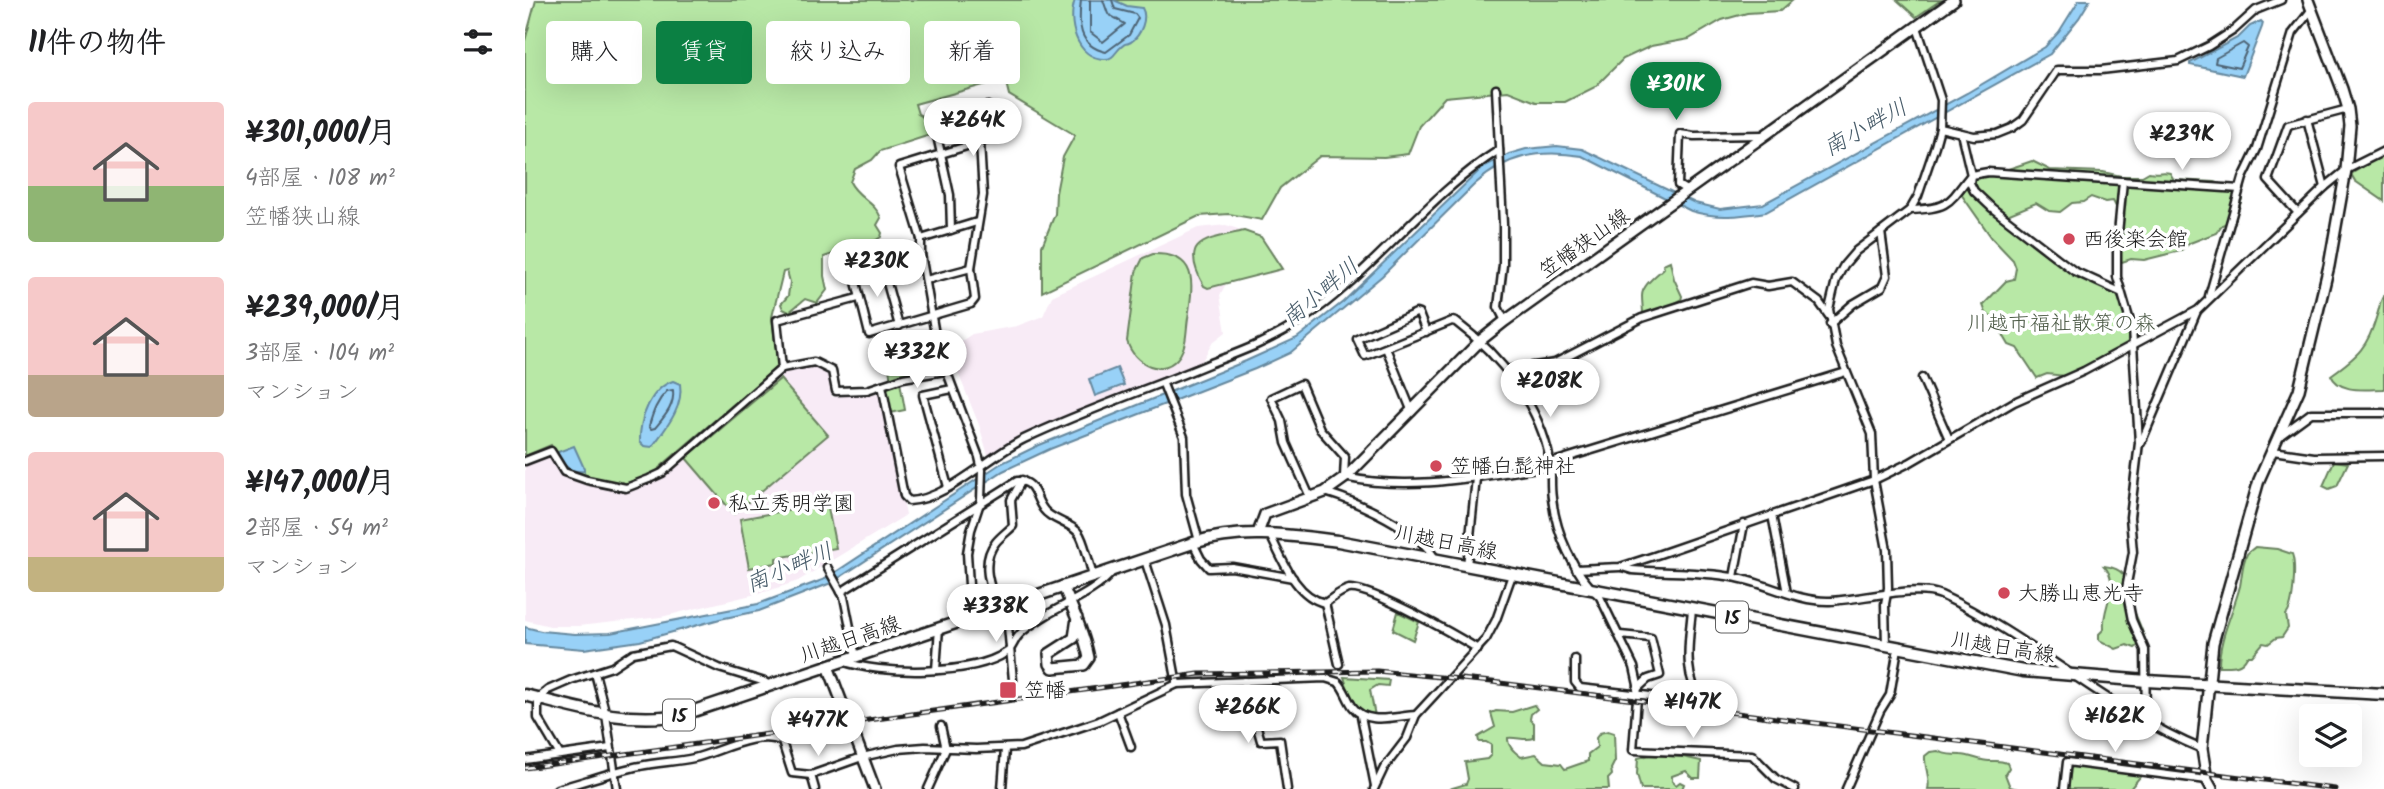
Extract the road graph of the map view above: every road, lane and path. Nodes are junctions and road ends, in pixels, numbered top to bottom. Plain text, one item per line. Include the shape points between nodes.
1 (1954, 0) edge
2 (2281, 0) edge
3 (2310, 5) edge
4 (1917, 27) junction
5 (1496, 89) dead end
6 (2348, 109) junction
7 (2307, 120) junction
8 (1940, 127) junction
9 (1961, 134) junction
10 (1766, 135) junction
11 (980, 142) junction
12 (2384, 150) edge
13 (942, 153) junction
14 (1499, 153) junction
15 (2346, 170) junction
16 (1971, 175) junction
17 (2123, 181) junction
18 (2325, 187) junction
19 (2240, 189) junction
20 (1687, 192) junction
21 (1910, 210) junction
22 (2298, 213) junction
23 (977, 222) junction
24 (951, 230) junction
25 (1881, 232) junction
26 (921, 239) junction
27 (921, 254) junction
28 (883, 265) junction
29 (971, 268) junction
30 (926, 280) junction
31 (2120, 292) junction
32 (859, 298) junction
33 (2209, 298) junction
34 (2197, 310) junction
35 (931, 316) junction
36 (1829, 320) junction
37 (1505, 321) junction
38 (899, 326) junction
39 (1426, 332) junction
40 (1481, 340) junction
41 (2133, 343) junction
42 (1385, 348) junction
43 (782, 368) junction
44 (1506, 370) junction
45 (945, 371) junction
46 (1846, 372) junction
47 (1922, 378) dead end
48 (1164, 385) junction
49 (882, 386) junction
50 (952, 389) junction
51 (1412, 412) junction
52 (2384, 413) edge
53 (2280, 436) junction
54 (1949, 439) junction
55 (2139, 448) junction
56 (2273, 451) junction
57 (2384, 456) edge
58 (525, 461) edge
59 (1550, 465) junction
60 (981, 467) junction
61 (1346, 477) junction
62 (1476, 478) junction
63 (1022, 480) junction
64 (1874, 480) junction
65 (948, 487) junction
66 (1325, 492) junction
67 (1310, 497) junction
68 (980, 501) junction
69 (1772, 515) junction
70 (1744, 524) junction
71 (1263, 533) junction
72 (1196, 542) junction
73 (1145, 559) junction
74 (1436, 560) junction
75 (1467, 566) junction
76 (827, 567) dead end
77 (1620, 567) junction
78 (1114, 569) junction
79 (1576, 569) junction
80 (1512, 575) junction
81 (1093, 576) junction
82 (1734, 577) junction
83 (1293, 578) junction
84 (1063, 586) junction
85 (1590, 589) junction
86 (841, 592) junction
87 (1787, 593) junction
88 (1885, 595) junction
89 (1070, 603) junction
90 (1325, 603) junction
91 (1003, 606) junction
92 (1692, 610) junction
93 (971, 617) junction
94 (1077, 618) junction
95 (939, 628) junction
96 (1620, 635) junction
97 (1886, 646) junction
98 (1898, 648) junction
99 (1478, 649) junction
100 (1010, 650) junction
101 (856, 657) junction
102 (1575, 659) dead end
103 (842, 662) junction
104 (1339, 664) dead end
105 (828, 666) junction
106 (936, 670) junction
107 (595, 673) junction
108 (2074, 676) junction
109 (1013, 680) dead end
110 (1244, 681) junction
111 (2147, 681) junction
112 (1177, 684) junction
113 (2208, 685) junction
114 (770, 686) junction
115 (1637, 691) junction
116 (2384, 694) edge
117 (525, 695) edge
118 (538, 698) junction
119 (1118, 712) junction
120 (606, 715) junction
121 (1416, 715) junction
122 (1361, 716) junction
123 (2146, 722) junction
124 (941, 726) dead end
125 (1261, 741) junction
126 (1131, 747) dead end
127 (610, 748) junction
128 (946, 749) junction
129 (1005, 749) junction
130 (2202, 749) junction
131 (1262, 750) dead end
132 (560, 755) junction
133 (862, 757) junction
134 (525, 760) edge
135 (614, 774) junction
136 (811, 775) junction
137 (2210, 784) edge
138 (586, 786) edge
139 (1375, 788) edge
140 (558, 789) edge
141 (617, 789) edge
142 (815, 789) edge
143 (875, 789) edge
144 (928, 789) edge
145 (1002, 789) edge
146 (1287, 789) edge
147 (1795, 789) edge
148 (1846, 789) edge
149 (2064, 789) edge

1 - 4 street, 笠幡狭山線
2 - 9 street via 2256,10 2226,35 2178,61 2057,70 2019,124 1997,134
3 - 6 street
3 - 19 street via 2293,33 2272,107
4 - 8 street via 1941,101
4 - 10 street, 笠幡狭山線
5 - 14 street
6 - 7 street
6 - 15 street
7 - 18 street
7 - 22 street via 2288,125 2269,180
8 - 9 street
8 - 21 street
9 - 16 street
10 - 20 street, 笠幡狭山線
10 - 20 street via 1681,134 1678,185
11 - 13 street
11 - 13 street via 997,135 988,106 934,122
11 - 23 street via 983,195
12 - 15 street
13 - 24 street
13 - 26 street via 899,167
14 - 37 street via 1503,265 1498,307
14 - 48 street via 1471,168 1332,299 1305,318 1280,334
15 - 18 street
15 - 53 street via 2313,339 2297,397
16 - 17 street via 1988,172
16 - 21 street via 1950,202
16 - 31 street via 1974,191 1992,208 2074,271
17 - 19 street
17 - 31 street via 2117,244
18 - 22 street
19 - 33 street
20 - 37 street, 笠幡狭山線
21 - 25 street
22 - 33 street
23 - 24 street
23 - 29 street
24 - 26 street
25 - 36 street via 1839,272
25 - 36 street via 1886,282
26 - 27 street
27 - 28 street
27 - 30 street
28 - 32 street via 854,274
28 - 38 street
29 - 30 street
29 - 35 street via 975,299 971,304
30 - 35 street
31 - 41 street
32 - 38 street via 869,334
32 - 43 street via 778,320
33 - 34 street
34 - 41 street
34 - 55 street
35 - 38 street
35 - 45 street
36 - 44 street via 1819,302 1793,282 1751,283 1642,318 1555,363
36 - 46 street
37 - 40 street, 笠幡狭山線
39 - 40 street via 1452,321
39 - 42 street
39 - 42 street via 1416,313 1357,339 1365,356
40 - 44 street
40 - 51 street, 笠幡狭山線
41 - 54 street
41 - 55 street
42 - 51 street
43 - 49 street via 814,362 832,371 834,390 840,392
43 - 58 street via 663,473 626,488 564,472 549,450
44 - 59 street via 1529,405
45 - 49 street
45 - 50 street
46 - 59 street
46 - 64 street via 1872,434
47 - 54 street
48 - 60 street via 1055,425
48 - 72 street via 1184,437 1186,494
49 - 65 street via 904,496 909,501 921,500
50 - 60 street
50 - 65 street via 923,395
51 - 61 street, 笠幡狭山線
52 - 53 street via 2311,413
53 - 56 street
54 - 64 street
55 - 111 street via 2130,517 2133,552 2126,589 2145,650
56 - 57 street via 2314,457
56 - 113 street via 2246,518 2213,643
59 - 62 street
59 - 79 street via 1557,524
60 - 65 street
60 - 68 street
61 - 62 street via 1426,484
61 - 66 street, 笠幡狭山線
61 - 67 street via 1345,457 1320,429 1302,384 1271,398
62 - 75 street
63 - 68 street
63 - 81 street via 1029,482 1044,510 1079,532
63 - 91 street via 1011,500 1013,526 995,543 988,566 990,589
64 - 69 street
64 - 88 street via 1888,550
66 - 67 street, 笠幡狭山線
66 - 74 street via 1383,516 1423,544
67 - 71 street, 笠幡狭山線 via 1265,514
68 - 86 street
68 - 93 street via 967,553
69 - 70 street
69 - 87 street
70 - 77 street
70 - 82 street
71 - 72 main road, 川越日高線 / 15
71 - 74 main road, 川越日高線 / 15 via 1338,541
71 - 83 street
72 - 73 main road, 川越日高線 / 15
72 - 83 street via 1209,568 1232,567
73 - 78 main road, 川越日高線 / 15
73 - 112 street via 1166,625
74 - 75 main road, 川越日高線 / 15
75 - 80 main road, 川越日高線 / 15
76 - 86 street
77 - 79 street
77 - 82 street
78 - 81 main road, 川越日高線 / 15
78 - 89 street
79 - 85 street
80 - 85 main road, 川越日高線 / 15
80 - 99 street via 1496,620
81 - 84 main road, 川越日高線 / 15
82 - 87 street
83 - 90 street via 1313,599
84 - 89 street
84 - 91 main road, 川越日高線 / 15
85 - 92 main road, 川越日高線 / 15
85 - 96 street via 1600,597
86 - 101 street
87 - 88 street via 1829,601
88 - 97 street
88 - 108 street via 1940,594
89 - 94 street
89 - 100 street via 1020,634
90 - 99 street via 1342,591 1358,589
90 - 104 street
91 - 93 main road, 川越日高線 / 15
91 - 100 street
92 - 97 main road, 川越日高線 / 15
92 - 115 street via 1689,672 1703,702
93 - 95 main road, 川越日高線 / 15
94 - 94 street via 1087,663 1053,668 1049,654 1074,638
95 - 101 main road, 川越日高線 / 15
95 - 106 street
96 - 115 street via 1634,667
96 - 115 street via 1651,638 1660,675 1648,679
97 - 98 main road, 川越日高線 / 15
98 - 108 main road, 川越日高線 / 15
98 - 148 street via 1890,695
99 - 121 street
100 - 106 street via 976,664
100 - 109 street
101 - 103 main road, 川越日高線 / 15
102 - 115 street via 1575,682 1580,688
103 - 105 main road, 川越日高線 / 15
103 - 106 street via 869,668
105 - 114 main road, 川越日高線 / 15
105 - 133 street
107 - 114 street via 633,653 671,646
107 - 118 street
107 - 120 street
108 - 111 main road, 川越日高線 / 15
108 - 123 street
110 - 112 street
110 - 122 street via 1332,679
110 - 125 street
111 - 113 main road, 川越日高線 / 15
111 - 123 street
112 - 119 street
113 - 116 main road, 川越日高線 / 15
113 - 130 street
114 - 120 main road, 川越日高線 / 15 via 663,718
115 - 147 street via 1633,750 1752,755 1776,779
117 - 118 main road, 川越日高線 / 15
118 - 120 main road, 川越日高線 / 15
118 - 132 street via 538,718
119 - 126 street
119 - 129 street
120 - 127 street
121 - 122 street
121 - 139 street
122 - 139 street
123 - 130 street
124 - 128 street
125 - 131 street
125 - 146 street via 1280,740
127 - 132 street
127 - 135 street
128 - 129 street
128 - 133 street via 898,749
128 - 144 street
129 - 145 street
130 - 137 street
132 - 134 street
133 - 136 street
133 - 143 street
135 - 136 street via 773,738 782,742 792,773
135 - 138 street
135 - 141 street
136 - 142 street
137 - 149 street via 2067,762
138 - 140 street

